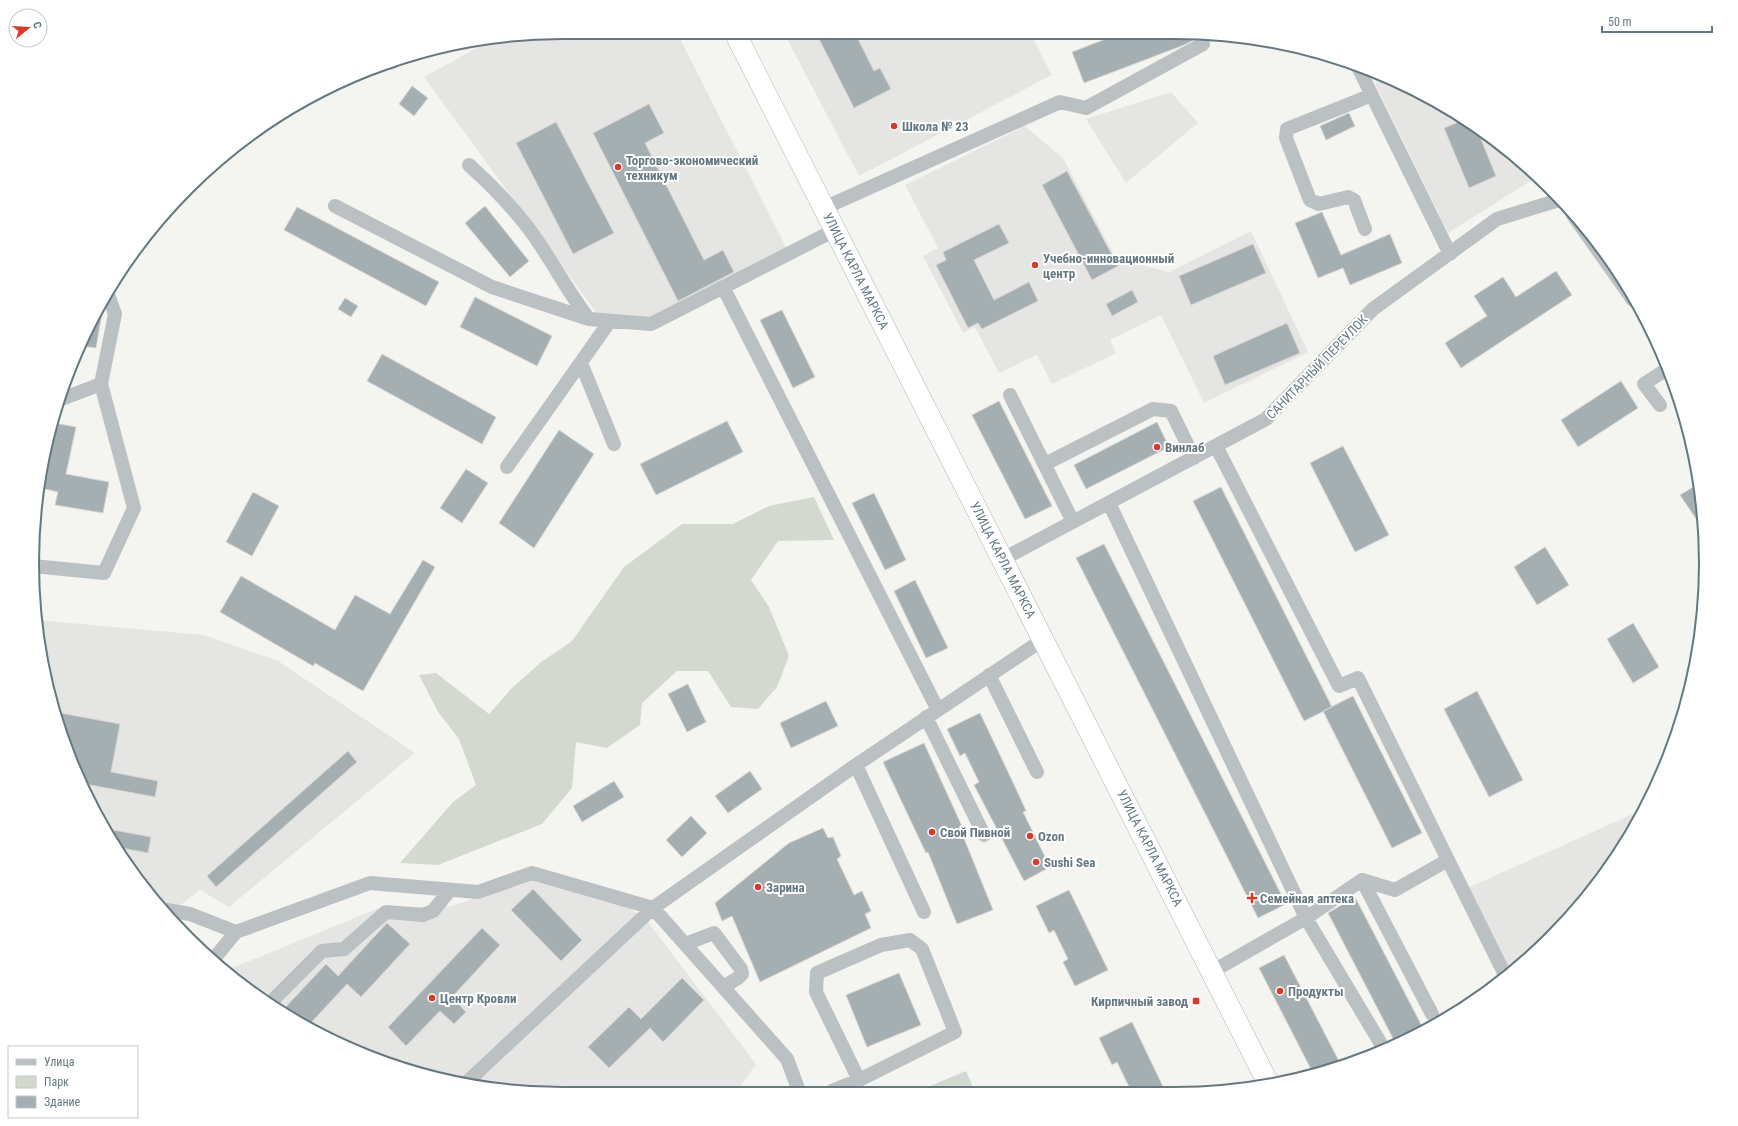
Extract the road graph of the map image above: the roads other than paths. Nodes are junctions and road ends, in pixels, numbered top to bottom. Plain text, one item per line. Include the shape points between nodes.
1 (739, 39) edge
2 (1203, 44) dead end
3 (1361, 74) edge
4 (1372, 95) junction
5 (469, 166) dead end
6 (1554, 201) edge
7 (335, 206) dead end
8 (824, 208) junction
9 (1365, 229) dead end
10 (835, 230) junction
11 (1450, 254) junction
12 (723, 287) junction
13 (110, 300) edge
14 (589, 319) junction
15 (610, 320) junction
16 (581, 363) junction
17 (1663, 372) edge
18 (101, 384) junction
19 (1010, 395) dead end
20 (66, 397) edge
21 (1660, 405) dead end
22 (614, 444) dead end
23 (1216, 446) junction
24 (1194, 458) junction
25 (1045, 464) junction
26 (507, 468) dead end
27 (1109, 503) junction
28 (1074, 522) junction
29 (1003, 559) junction
30 (39, 567) edge
31 (1044, 639) junction
32 (989, 675) junction
33 (932, 714) junction
34 (856, 765) junction
35 (1037, 772) dead end
36 (984, 836) dead end
37 (1448, 860) junction
38 (1362, 880) junction
39 (450, 890) junction
40 (653, 908) junction
41 (171, 911) edge
42 (924, 912) dead end
43 (1306, 918) junction
44 (236, 932) junction
45 (685, 944) junction
46 (216, 956) edge
47 (1213, 971) junction
48 (1503, 971) edge
49 (723, 987) junction
50 (274, 999) dead end
51 (1432, 1014) dead end
52 (1381, 1045) edge
53 (471, 1079) edge
54 (1266, 1079) edge
55 (859, 1080) junction
56 (798, 1087) edge
57 (842, 1087) edge

1 - 8 highway, УЛИЦА КАРЛА МАРКСА
2 - 8 street via 1086,108 1060,102
3 - 4 street
4 - 9 street via 1287,130 1286,138 1310,200 1319,204 1348,197 1354,200
4 - 11 street
5 - 14 street via 503,197 527,226
6 - 11 street, САНИТАРНЫЙ ПЕРЕУЛОК via 1497,220
7 - 14 street via 492,287
8 - 10 highway, УЛИЦА КАРЛА МАРКСА
10 - 12 street
10 - 29 highway, УЛИЦА КАРЛА МАРКСА
11 - 23 street, САНИТАРНЫЙ ПЕРЕУЛОК via 1373,309 1266,419
12 - 15 street via 651,324
12 - 33 street
13 - 18 street via 115,314
14 - 15 street
15 - 16 street
16 - 22 street
16 - 26 street
17 - 21 street via 1644,384
18 - 20 street
18 - 30 street via 134,508 104,573
19 - 25 street
23 - 24 street, САНИТАРНЫЙ ПЕРЕУЛОК
23 - 37 street via 1339,686 1358,678
24 - 25 street via 1171,411 1153,409
24 - 27 street, САНИТАРНЫЙ ПЕРЕУЛОК
25 - 28 street
27 - 28 street, САНИТАРНЫЙ ПЕРЕУЛОК
27 - 43 street
28 - 29 street, САНИТАРНЫЙ ПЕРЕУЛОК
29 - 31 highway, УЛИЦА КАРЛА МАРКСА
31 - 32 street
31 - 47 highway, УЛИЦА КАРЛА МАРКСА
32 - 33 street
32 - 35 street
33 - 34 street
33 - 36 street
34 - 40 street
34 - 42 street
37 - 38 street via 1395,890
37 - 48 street
38 - 43 street
38 - 51 street
39 - 40 street via 478,892 532,873
39 - 44 street via 370,884
39 - 50 street via 433,911 423,915 386,912 344,948 322,951
40 - 45 street
40 - 53 street
41 - 44 street via 190,914
43 - 47 street
43 - 52 street
44 - 46 street
45 - 49 street
45 - 49 street via 714,933 742,974
47 - 54 highway, УЛИЦА КАРЛА МАРКСА
49 - 56 street via 787,1059
55 - 55 street via 954,1032 922,950 910,940 881,945 817,973 816,992
55 - 57 street

